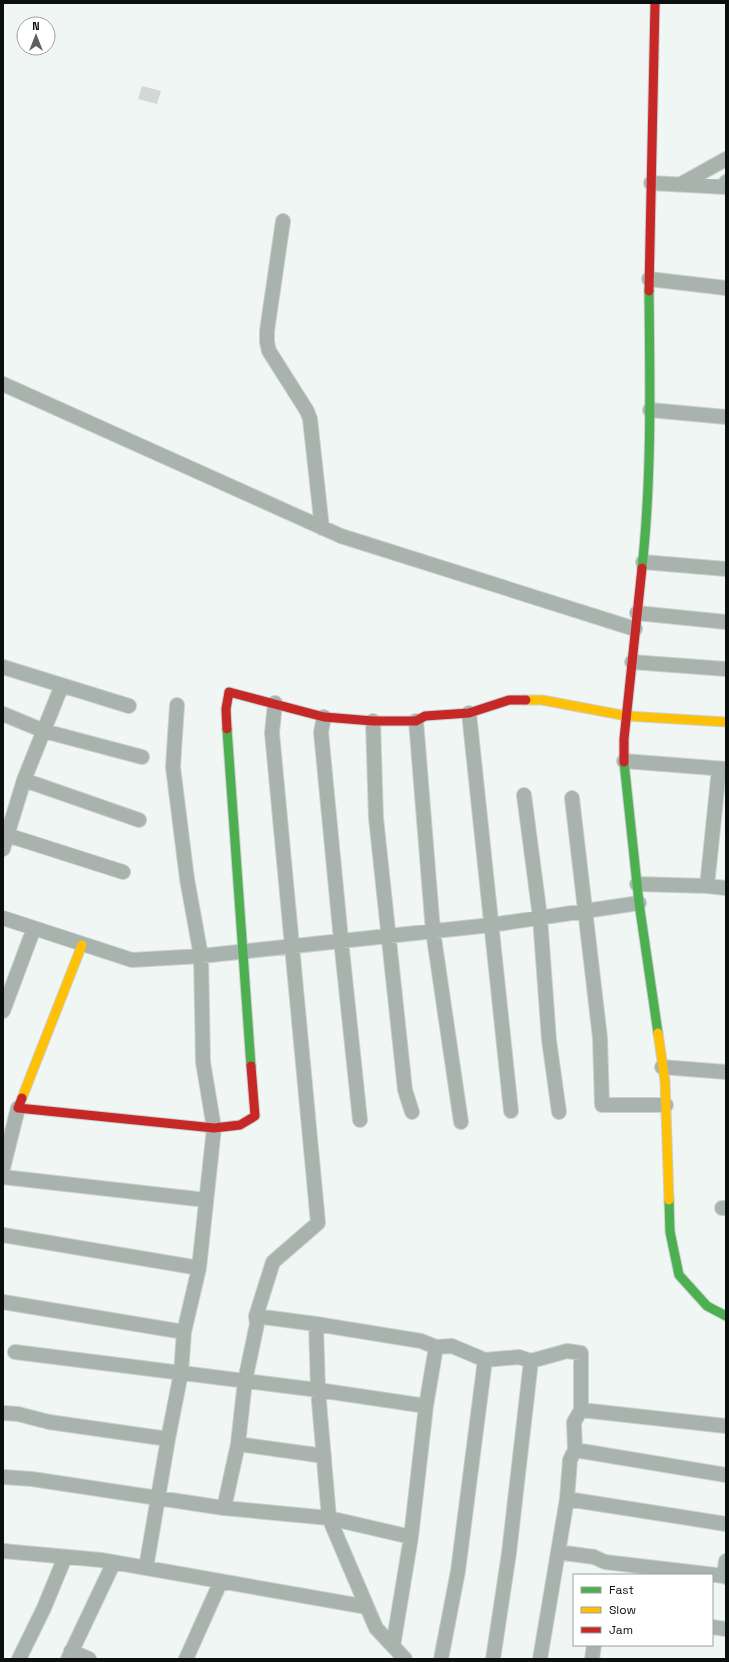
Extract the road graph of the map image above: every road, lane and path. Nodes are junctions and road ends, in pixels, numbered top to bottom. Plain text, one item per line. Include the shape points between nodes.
1 (655, 3) edge
2 (726, 159) edge
3 (651, 182) junction
4 (726, 182) edge
5 (681, 184) junction
6 (283, 221) dead end
7 (649, 279) junction
8 (726, 288) edge
9 (3, 384) edge
10 (650, 410) junction
11 (726, 417) edge
12 (322, 528) junction
13 (643, 562) junction
14 (726, 569) edge
15 (637, 614) junction
16 (726, 622) edge
17 (635, 629) junction
18 (632, 662) junction
19 (3, 667) edge
20 (726, 669) edge
21 (62, 685) junction
22 (275, 703) junction
23 (177, 705) dead end
24 (129, 706) dead end
25 (469, 713) junction
26 (3, 714) edge
27 (627, 716) junction
28 (324, 717) junction
29 (373, 720) junction
30 (416, 720) junction
31 (726, 722) edge
32 (44, 731) junction
33 (142, 757) dead end
34 (624, 761) junction
35 (722, 769) edge
36 (24, 780) junction
37 (524, 795) dead end
38 (572, 798) dead end
39 (139, 820) dead end
40 (7, 835) junction
41 (3, 849) edge
42 (123, 872) dead end
43 (637, 884) junction
44 (707, 886) junction
45 (726, 888) edge
46 (639, 903) junction
47 (584, 911) junction
48 (540, 917) junction
49 (3, 918) edge
50 (491, 925) junction
51 (34, 928) junction
52 (433, 931) junction
53 (388, 936) junction
54 (341, 940) junction
55 (82, 945) junction
56 (292, 947) junction
57 (242, 952) junction
58 (201, 956) junction
59 (3, 1011) edge
60 (662, 1067) junction
61 (726, 1072) edge
62 (666, 1105) junction
63 (18, 1108) junction
64 (511, 1111) dead end
65 (412, 1112) dead end
66 (559, 1112) dead end
67 (360, 1120) dead end
68 (461, 1122) dead end
69 (214, 1128) junction
70 (3, 1168) edge
71 (3, 1177) edge
72 (206, 1200) junction
73 (3, 1236) edge
74 (199, 1268) junction
75 (3, 1302) edge
76 (256, 1316) junction
77 (726, 1316) edge
78 (316, 1324) junction
79 (184, 1332) junction
80 (436, 1347) junction
81 (15, 1352) dead end
82 (486, 1360) junction
83 (531, 1361) junction
84 (181, 1373) junction
85 (245, 1381) junction
86 (318, 1390) junction
87 (426, 1406) junction
88 (581, 1410) junction
89 (3, 1413) edge
90 (726, 1426) edge
91 (168, 1438) junction
92 (238, 1444) junction
93 (575, 1450) junction
94 (324, 1456) junction
95 (726, 1475) edge
96 (3, 1477) edge
97 (158, 1499) junction
98 (567, 1499) junction
99 (224, 1508) junction
100 (329, 1518) junction
101 (726, 1524) edge
102 (411, 1537) junction
103 (3, 1551) edge
104 (558, 1552) junction
105 (65, 1557) junction
106 (726, 1561) edge
107 (114, 1562) junction
108 (146, 1568) junction
109 (605, 1569) edge
110 (691, 1574) edge
111 (713, 1575) edge
112 (725, 1576) edge
113 (221, 1581) junction
114 (367, 1608) junction
115 (713, 1627) edge
116 (726, 1629) edge
117 (393, 1646) junction
118 (594, 1646) edge
119 (69, 1655) edge
120 (19, 1659) edge
121 (89, 1659) edge
122 (186, 1659) edge
123 (405, 1659) edge
124 (441, 1659) edge
125 (493, 1659) edge
126 (540, 1659) edge
127 (592, 1659) edge

1 - 3 street
2 - 5 street
3 - 5 street
3 - 7 street
4 - 5 street via 725,187
6 - 12 street via 267,342 310,419
7 - 8 street
7 - 10 street
9 - 12 street
10 - 11 street
10 - 13 street
12 - 17 street via 357,542
13 - 14 street
13 - 15 street
15 - 16 street
15 - 17 street
17 - 18 street
18 - 20 street
18 - 27 street
19 - 21 street
21 - 24 street
21 - 32 street
22 - 28 street
22 - 56 street via 272,733
22 - 57 street via 229,692 226,709
23 - 58 street via 173,767 187,878
25 - 27 street via 509,700 542,700
25 - 30 street via 425,716
25 - 50 street
26 - 32 street
27 - 31 street
27 - 34 street
28 - 29 street
28 - 54 street via 321,732
29 - 30 street
29 - 53 street via 376,818
30 - 52 street
32 - 33 street
32 - 36 street
34 - 35 street
34 - 43 street
35 - 44 street
36 - 39 street
36 - 40 street
37 - 48 street
38 - 47 street
40 - 41 street
40 - 42 street
43 - 44 street
43 - 46 street
44 - 45 street
46 - 47 street
46 - 60 street
47 - 48 street
47 - 62 street via 600,1038 602,1105
48 - 50 street
48 - 66 street via 549,1040
49 - 51 street
50 - 52 street
50 - 64 street
51 - 55 street
51 - 59 street
52 - 53 street
52 - 68 street
53 - 54 street
53 - 65 street via 405,1090
54 - 56 street
54 - 67 street
55 - 58 street via 132,960
55 - 63 street
56 - 57 street
56 - 76 street via 318,1223 273,1262
57 - 58 street
57 - 69 street via 255,1116 240,1125
58 - 69 street via 204,1062
60 - 61 street
60 - 62 street
62 - 77 street via 670,1232 679,1275 706,1306
63 - 69 street
63 - 70 street
69 - 72 street
71 - 72 street
72 - 74 street
73 - 74 street
74 - 79 street
75 - 79 street
76 - 78 street
76 - 85 street via 257,1324
78 - 80 street via 421,1341
78 - 86 street
79 - 84 street
80 - 82 street via 452,1346
80 - 87 street
81 - 84 street
82 - 83 street via 519,1357
82 - 124 street via 458,1571
83 - 88 street via 567,1351 581,1353
83 - 125 street via 509,1553
84 - 85 street
84 - 91 street
85 - 86 street
85 - 92 street
86 - 87 street
86 - 94 street
87 - 102 street
88 - 90 street
88 - 93 street via 574,1422
89 - 91 street via 49,1422
91 - 97 street
92 - 94 street
92 - 99 street
93 - 95 street
93 - 98 street via 570,1460
94 - 100 street
96 - 97 street via 32,1479
97 - 99 street
97 - 108 street
98 - 101 street
98 - 104 street
99 - 100 street
100 - 102 street
100 - 114 street
102 - 117 street
103 - 105 street
104 - 109 street via 594,1556
104 - 126 street
105 - 107 street
105 - 120 street
106 - 112 street
107 - 108 street
107 - 119 street
108 - 113 street
109 - 110 street
111 - 112 street
113 - 114 street
113 - 122 street
114 - 117 street via 376,1628
115 - 116 street
117 - 123 street
118 - 127 street
119 - 121 street

